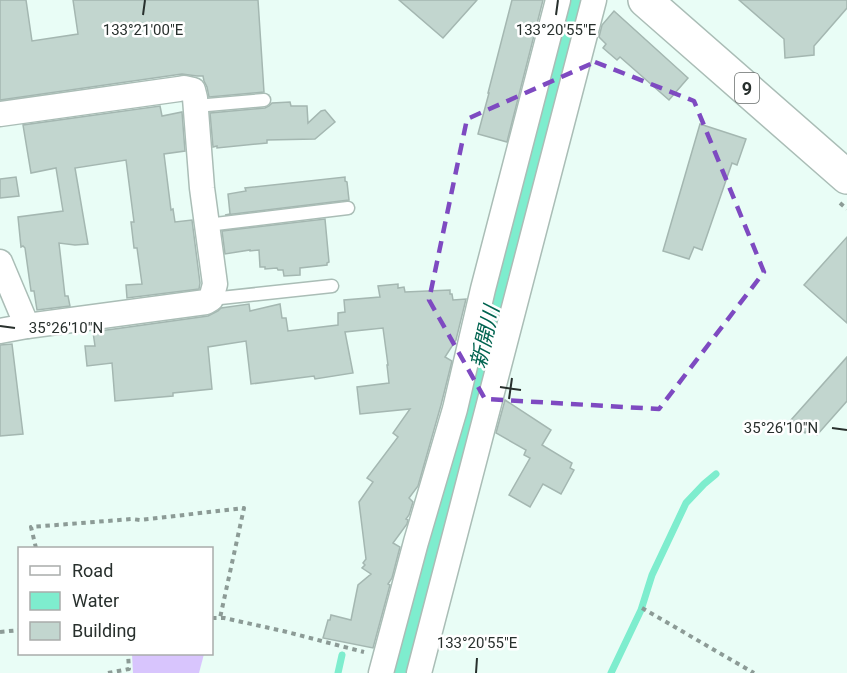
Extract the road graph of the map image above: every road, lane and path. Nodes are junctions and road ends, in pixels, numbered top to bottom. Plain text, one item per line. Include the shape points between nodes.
1 (558, 0) edge
2 (594, 0) edge
3 (645, 0) edge
4 (264, 100) dead end
5 (196, 106) junction
6 (0, 114) edge
7 (847, 177) edge
8 (348, 208) dead end
9 (207, 225) junction
10 (0, 262) edge
11 (332, 286) dead end
12 (211, 299) junction
13 (27, 326) junction
14 (0, 331) edge
15 (36, 547) edge
16 (642, 608) dead end
17 (213, 618) edge
18 (220, 618) junction
19 (18, 630) edge
20 (0, 632) edge
21 (128, 655) edge
22 (383, 665) edge
23 (108, 673) edge
24 (419, 673) edge
25 (753, 673) edge

1 - 22 street via 455,409
2 - 24 street
3 - 7 highway, 9
4 - 5 lane
5 - 6 street via 193,90 184,88
5 - 9 street
8 - 9 lane
9 - 12 street via 215,284
10 - 13 street
11 - 12 lane
12 - 13 street
13 - 14 street
15 - 18 path via 31,527 244,508
16 - 25 path
17 - 18 path
18 - 22 path via 282,631
19 - 20 path
21 - 23 path via 129,669

